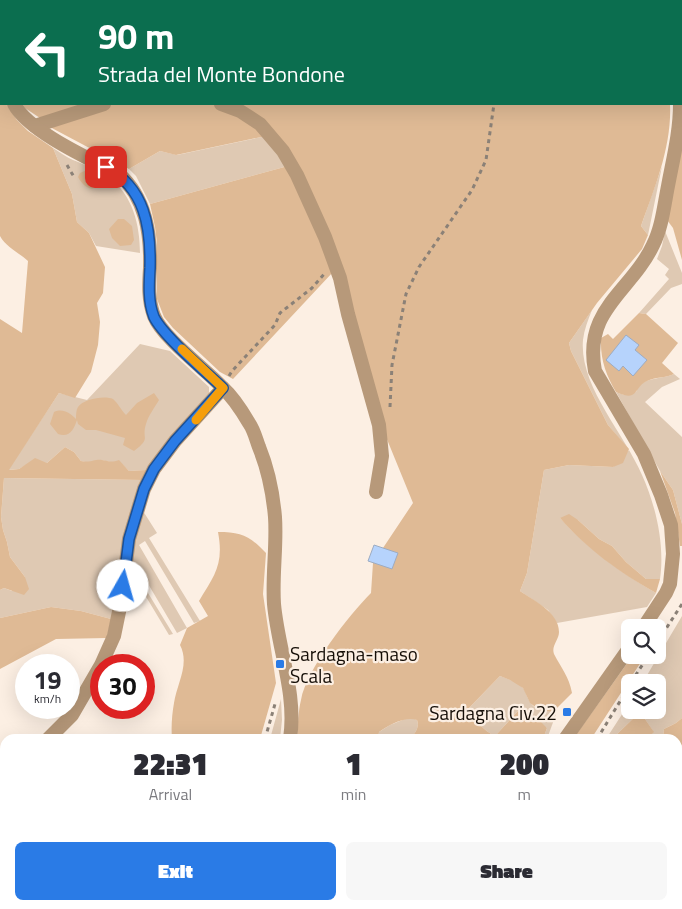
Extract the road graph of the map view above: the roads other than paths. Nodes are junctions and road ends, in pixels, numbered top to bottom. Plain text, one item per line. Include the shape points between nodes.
1 (15, 105) edge
2 (101, 105) edge
3 (224, 105) edge
4 (680, 105) edge
5 (35, 126) junction
6 (223, 388) junction
7 (376, 492) dead end
8 (649, 619) edge
9 (106, 654) edge
10 (621, 660) edge
11 (90, 684) edge
12 (53, 734) edge
13 (291, 734) edge
14 (569, 734) edge

1 - 5 street
2 - 5 street
3 - 7 street via 260,124 282,151 310,202 335,262 378,425 382,456
4 - 8 street via 679,127 661,224 654,244 602,316 592,345 595,371 644,454 671,525 670,584
5 - 6 street via 119,174 132,189 141,204 149,236 150,303 154,317 192,360
6 - 9 street via 175,441 144,489 129,539 114,636
6 - 13 street via 250,424 266,466 275,518 274,606 288,685
10 - 14 street
11 - 12 street via 72,715

